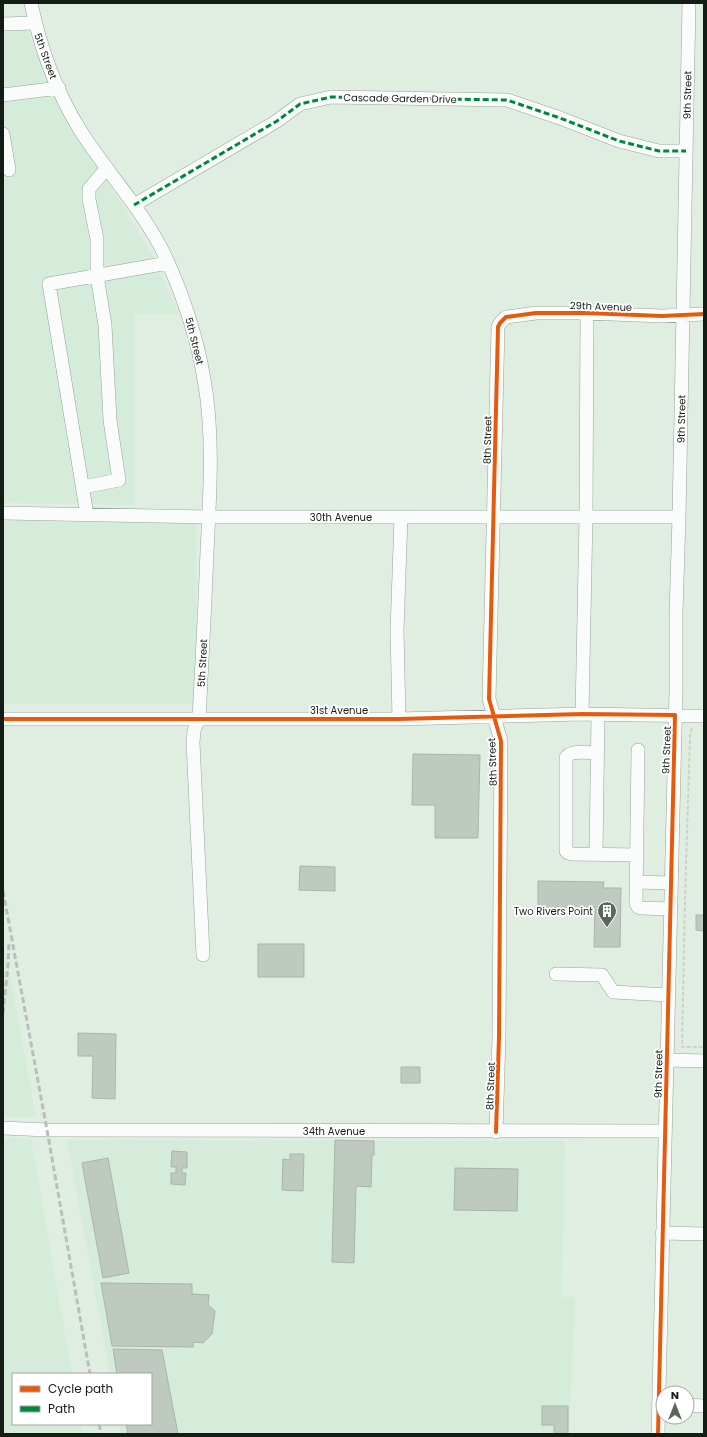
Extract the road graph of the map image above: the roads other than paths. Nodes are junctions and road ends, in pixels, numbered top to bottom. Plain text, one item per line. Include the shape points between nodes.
1 (30, 3) edge
2 (689, 3) edge
3 (35, 23) junction
4 (3, 24) edge
5 (59, 88) junction
6 (3, 95) edge
7 (3, 134) edge
8 (686, 151) junction
9 (107, 168) junction
10 (9, 170) dead end
11 (134, 205) junction
12 (168, 264) junction
13 (97, 276) junction
14 (587, 313) junction
15 (704, 314) edge
16 (683, 315) junction
17 (500, 323) joint
18 (83, 487) junction
19 (3, 513) edge
20 (88, 515) junction
21 (209, 517) junction
22 (400, 517) junction
23 (494, 517) junction
24 (586, 517) junction
25 (679, 517) junction
26 (582, 714) junction
27 (598, 715) junction
28 (675, 715) junction
29 (494, 716) junction
30 (704, 716) edge
31 (3, 718) edge
32 (199, 718) junction
33 (399, 719) junction
34 (638, 750) dead end
35 (597, 753) junction
36 (637, 854) junction
37 (596, 855) junction
38 (637, 882) junction
39 (671, 883) junction
40 (670, 909) junction
41 (203, 955) dead end
42 (556, 974) dead end
43 (668, 995) junction
44 (666, 1060) junction
45 (704, 1061) edge
46 (3, 1128) edge
47 (665, 1131) junction
48 (496, 1132) junction
49 (662, 1233) junction
50 (704, 1234) edge
51 (661, 1385) edge

1 - 3 street, 5th Street
2 - 8 street, 9th Street
3 - 4 street
3 - 5 street, 5th Street via 42,49
5 - 6 street
5 - 9 street, 5th Street via 80,130
7 - 10 street
8 - 11 street, Cascade Garden Drive via 659,151 619,141 506,100 331,97 300,104 277,121
8 - 16 street, 9th Street
9 - 11 street, 5th Street
9 - 13 street via 89,189 97,239
11 - 12 street, 5th Street via 144,218
12 - 13 street
12 - 21 street, 5th Street via 188,315 204,380 210,445
13 - 18 street via 105,325 110,420 119,480
13 - 18 street via 49,284
14 - 16 street, 29th Avenue
14 - 17 street, 29th Avenue via 536,313 506,317
14 - 24 street
15 - 16 street, 29th Avenue
16 - 25 street, 9th Street
17 - 23 street, 8th Street via 497,338
18 - 20 street
19 - 20 street, 30th Avenue
20 - 21 street, 30th Avenue
21 - 22 street, 30th Avenue
21 - 32 street, 5th Street
22 - 23 street, 30th Avenue
22 - 33 street via 397,631
23 - 24 street, 30th Avenue
23 - 29 street, 8th Street via 489,699
24 - 25 street, 30th Avenue
24 - 26 street
25 - 28 street, 9th Street
26 - 27 street, 31st Avenue
26 - 29 street, 31st Avenue
27 - 28 street, 31st Avenue
27 - 35 street
28 - 30 street, 31st Avenue
28 - 39 street, 9th Street
29 - 33 street, 31st Avenue
29 - 48 street, 8th Street via 502,741 500,1037
31 - 32 street, 31st Avenue
32 - 33 street, 31st Avenue
32 - 41 street, 5th Street via 193,742
34 - 36 street
35 - 37 street
35 - 37 street via 571,753 566,758 566,850 572,854
36 - 37 street
36 - 38 street
38 - 39 street
38 - 40 street via 638,907
39 - 40 street, 9th Street
40 - 43 street, 9th Street
42 - 43 street via 602,975 613,992
43 - 44 street, 9th Street
44 - 45 street
44 - 47 street, 9th Street
46 - 48 street, 34th Avenue
47 - 48 street, 34th Avenue
47 - 49 street, 9th Street
49 - 50 street
49 - 51 street, 9th Street

